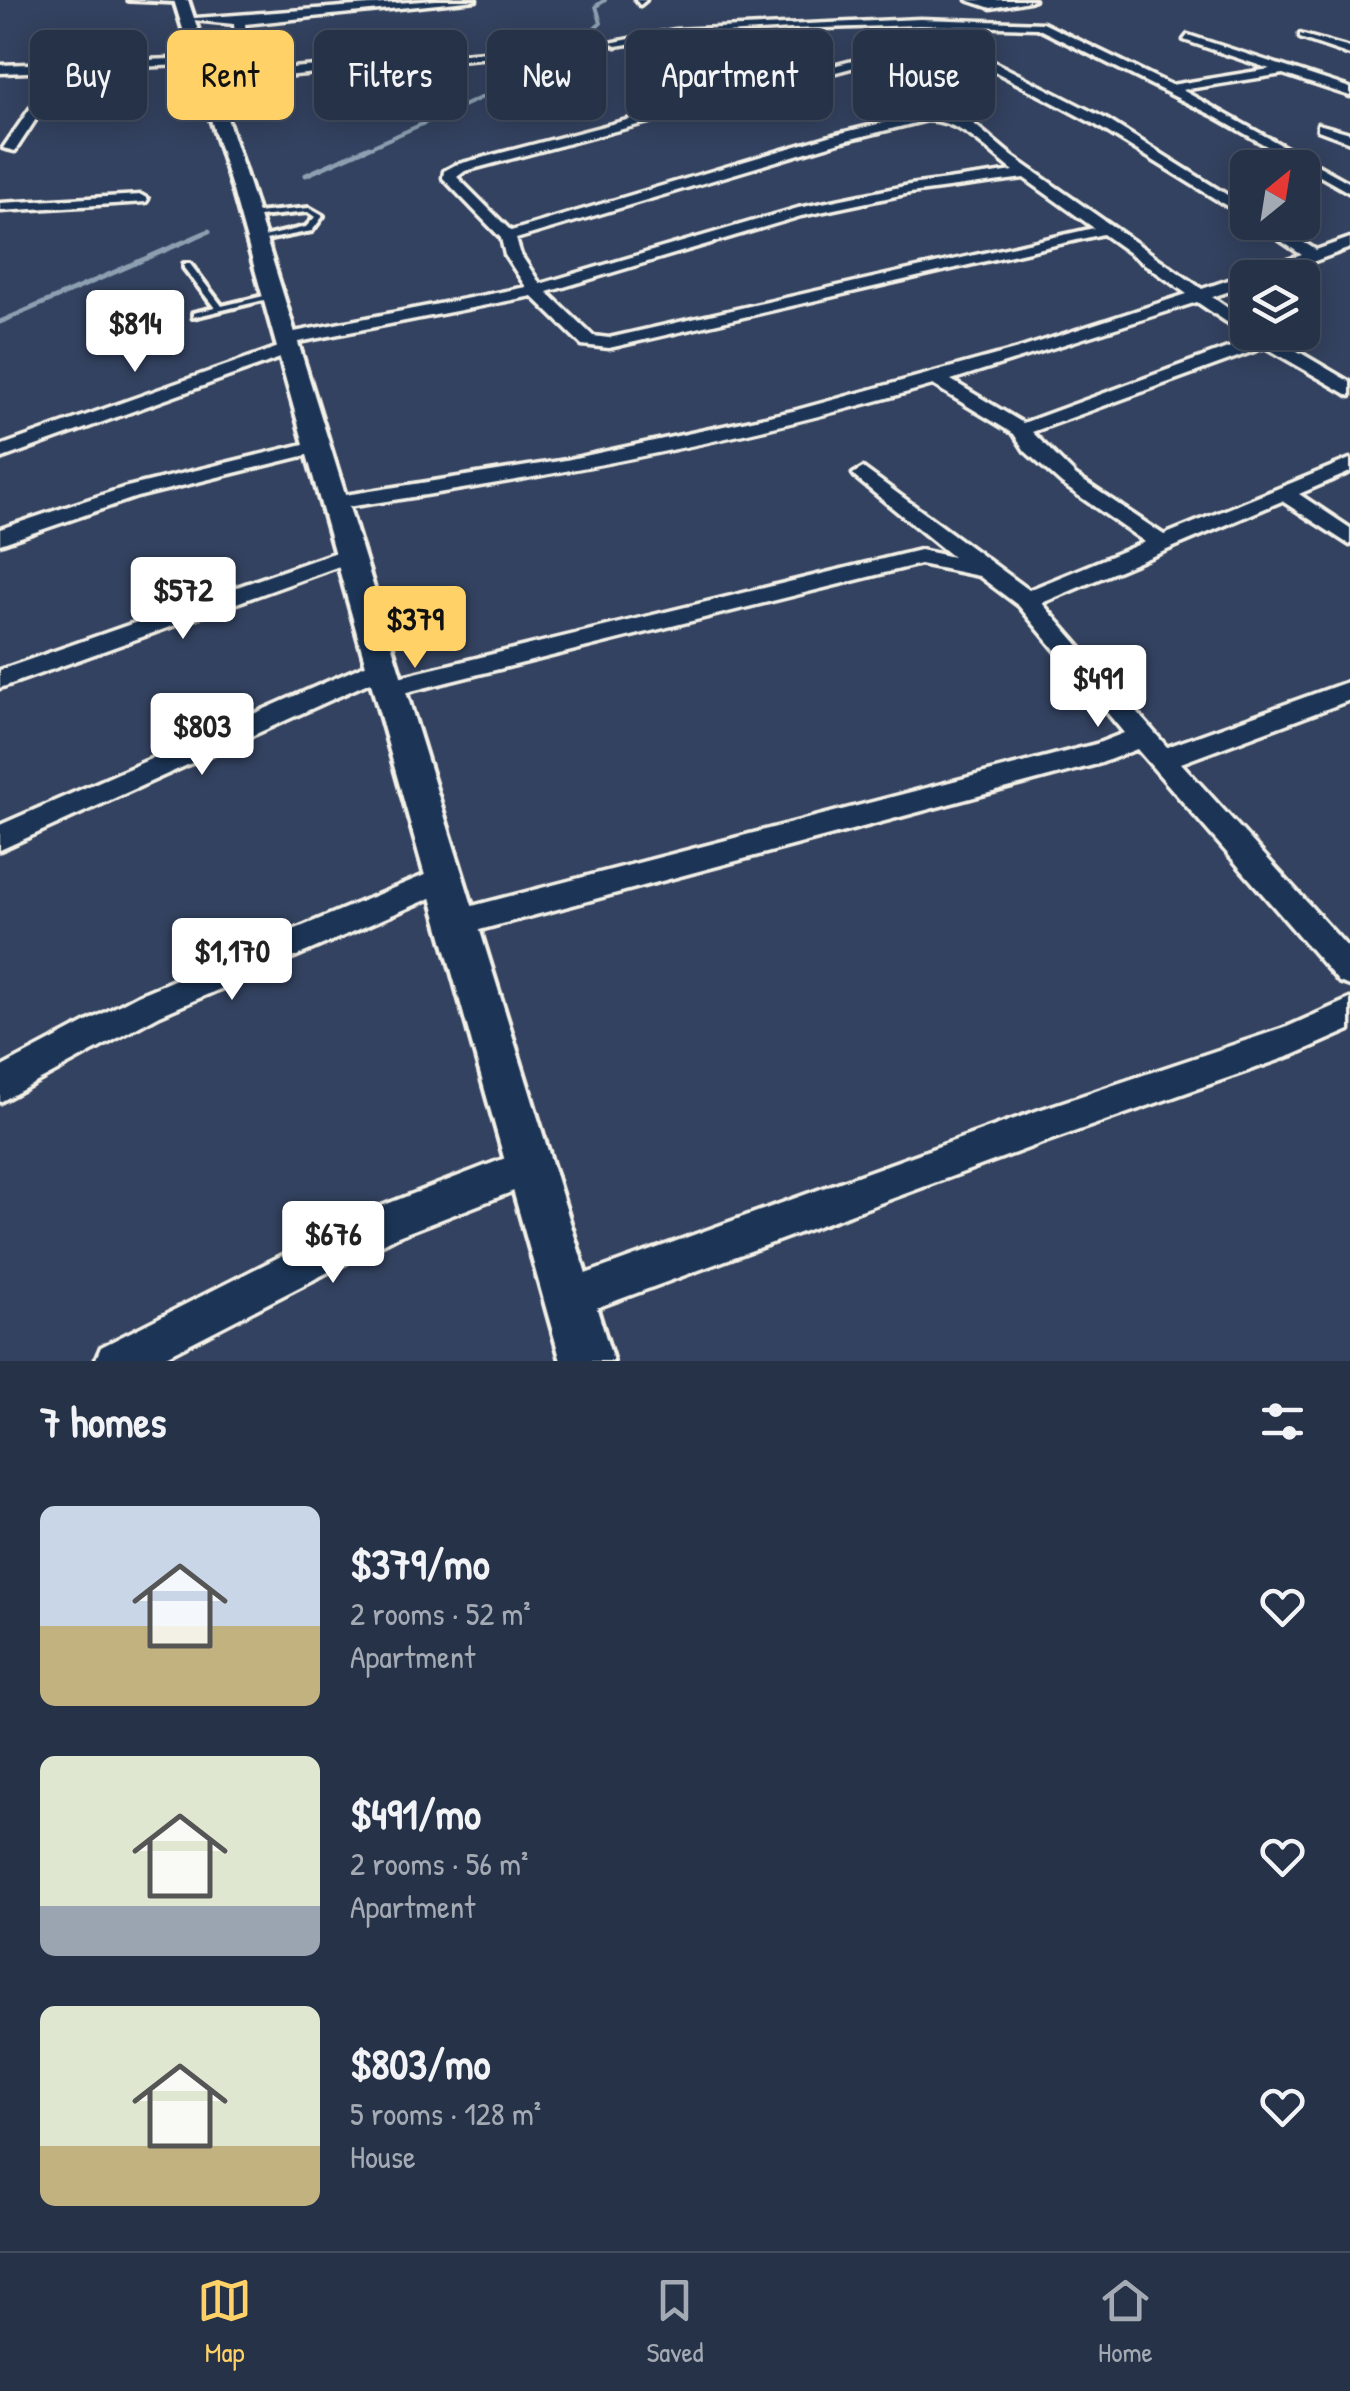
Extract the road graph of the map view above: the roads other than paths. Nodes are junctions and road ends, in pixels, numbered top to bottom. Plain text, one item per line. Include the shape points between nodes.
1 (132, 0) edge
2 (471, 0) edge
3 (1029, 0) edge
4 (975, 2) edge
5 (182, 6) edge
6 (239, 21) junction
7 (920, 22) junction
8 (993, 23) junction
9 (190, 30) edge
10 (240, 30) edge
11 (931, 30) edge
12 (1304, 36) dead end
13 (1188, 38) dead end
14 (616, 44) dead end
15 (487, 52) edge
16 (1350, 52) edge
17 (853, 64) edge
18 (294, 65) edge
19 (995, 66) edge
20 (30, 68) edge
21 (0, 69) edge
22 (1284, 70) junction
23 (1172, 88) junction
24 (1350, 92) edge
25 (30, 118) edge
26 (219, 120) edge
27 (1323, 128) dead end
28 (1350, 138) edge
29 (10, 148) dead end
30 (1029, 172) junction
31 (1350, 189) edge
32 (140, 199) dead end
33 (1230, 204) edge
34 (0, 207) edge
35 (252, 228) junction
36 (1107, 229) junction
37 (508, 237) junction
38 (1289, 240) edge
39 (1350, 243) edge
40 (1314, 255) junction
41 (1300, 260) edge
42 (187, 266) dead end
43 (1230, 285) edge
44 (536, 290) junction
45 (272, 297) junction
46 (1198, 297) junction
47 (220, 309) junction
48 (196, 315) dead end
49 (1230, 318) edge
50 (287, 344) junction
51 (1230, 344) edge
52 (1282, 350) edge
53 (936, 379) junction
54 (1350, 390) edge
55 (1021, 430) junction
56 (316, 447) junction
57 (0, 453) edge
58 (1350, 465) edge
59 (863, 474) dead end
60 (1285, 494) junction
61 (333, 503) junction
62 (0, 537) edge
63 (939, 537) junction
64 (1350, 538) edge
65 (1162, 544) junction
66 (348, 556) junction
67 (920, 557) junction
68 (986, 572) junction
69 (1027, 600) junction
70 (384, 678) junction
71 (0, 679) edge
72 (1350, 690) edge
73 (1142, 737) junction
74 (1163, 759) junction
75 (0, 838) edge
76 (444, 879) junction
77 (458, 923) junction
78 (1350, 972) edge
79 (1350, 1014) edge
80 (0, 1086) edge
81 (529, 1166) junction
82 (569, 1299) junction
83 (115, 1361) edge
84 (587, 1361) edge

1 - 5 lane
2 - 6 street
3 - 4 street
4 - 8 street
5 - 6 street
5 - 9 main road
6 - 10 street
7 - 8 street
7 - 11 street
7 - 14 street via 676,33
8 - 23 street via 1050,28
12 - 16 street
13 - 22 street
15 - 18 street
17 - 37 street via 448,174
19 - 33 street via 1102,122
20 - 21 street
22 - 23 street
22 - 24 street
23 - 31 street
25 - 29 street
26 - 35 main road
27 - 28 street
30 - 36 street
30 - 37 street via 958,121 927,116
30 - 44 street via 798,212
32 - 34 street
35 - 35 lane via 309,210 319,216 308,229
35 - 45 main road
36 - 44 street via 609,342 578,334
36 - 46 street
37 - 44 street
38 - 40 street
39 - 40 street
40 - 41 street
42 - 47 lane
43 - 46 street
44 - 50 street
45 - 47 lane
45 - 50 main road
46 - 49 street
46 - 53 street
47 - 48 lane
50 - 56 main road
50 - 57 street
51 - 55 street
52 - 54 street
53 - 55 street
53 - 61 street via 751,428
55 - 65 street via 1069,480
56 - 61 main road
56 - 62 street via 130,492
58 - 60 street
59 - 63 street
60 - 64 street
60 - 65 street
61 - 66 main road
63 - 67 street
63 - 68 street
65 - 69 street
66 - 70 main road
66 - 71 street
67 - 68 street
67 - 70 street
68 - 69 street
69 - 73 street
70 - 75 street
70 - 76 main road
72 - 74 street
73 - 74 street
73 - 77 street via 1100,754
74 - 78 street
76 - 77 main road
76 - 80 street via 149,1005
77 - 81 main road
79 - 82 street
81 - 82 main road
81 - 83 street via 387,1222
82 - 84 main road

